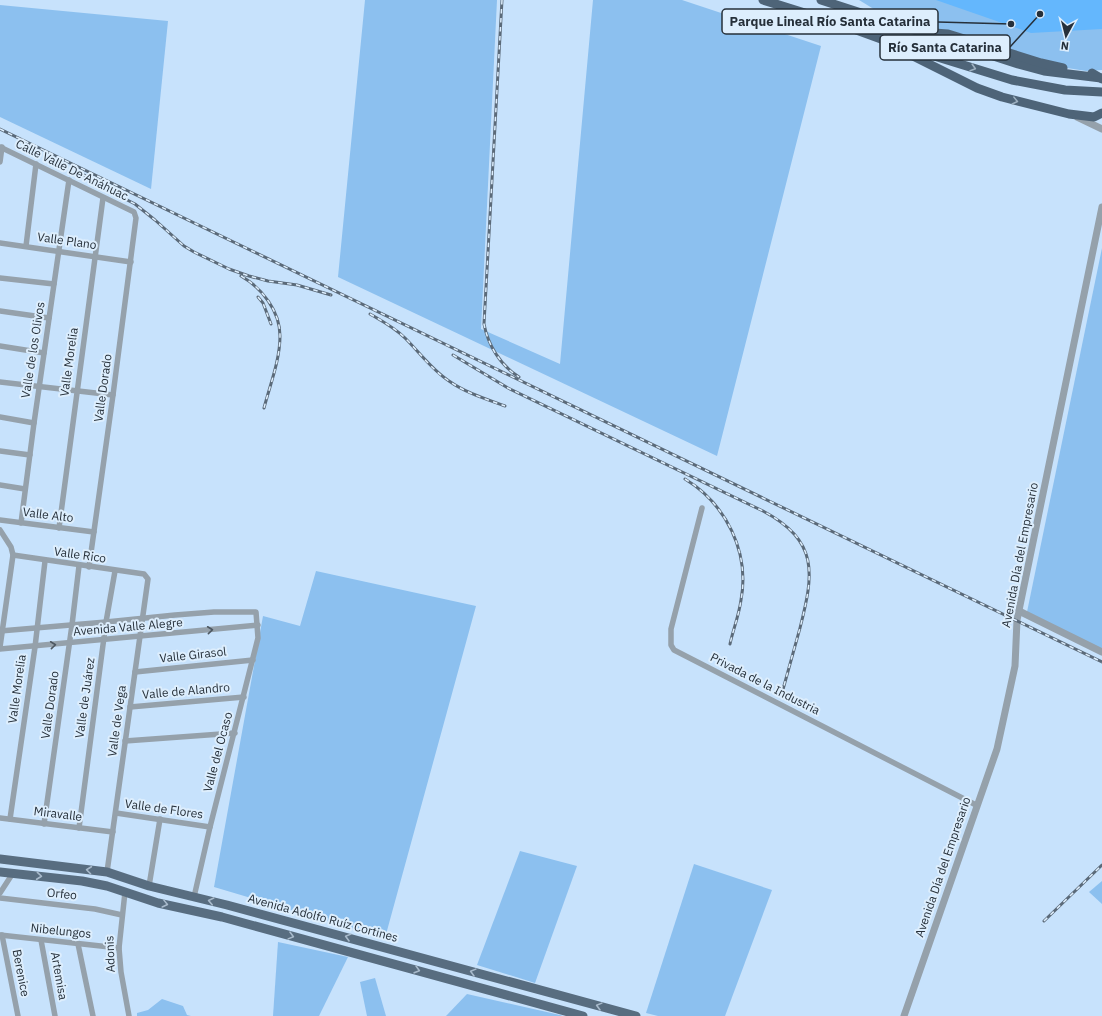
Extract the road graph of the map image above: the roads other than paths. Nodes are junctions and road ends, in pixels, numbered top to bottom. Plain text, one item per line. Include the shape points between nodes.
1 (763, 0) edge
2 (821, 0) edge
3 (926, 34) junction
4 (892, 43) junction
5 (1102, 78) edge
6 (1102, 92) edge
7 (1069, 114) junction
8 (1101, 114) edge
9 (1102, 129) edge
10 (1, 147) edge
11 (0, 162) edge
12 (36, 164) junction
13 (69, 180) junction
14 (103, 198) junction
15 (1102, 207) edge
16 (134, 212) joint
17 (0, 242) edge
18 (26, 246) junction
19 (59, 250) junction
20 (95, 255) junction
21 (131, 262) junction
22 (0, 278) edge
23 (54, 284) junction
24 (0, 311) edge
25 (49, 318) junction
26 (0, 346) edge
27 (44, 353) junction
28 (0, 382) edge
29 (39, 387) junction
30 (76, 390) junction
31 (113, 395) junction
32 (0, 418) edge
33 (34, 423) junction
34 (0, 451) edge
35 (30, 455) junction
36 (0, 486) edge
37 (25, 489) junction
38 (702, 508) dead end
39 (0, 520) edge
40 (21, 523) junction
41 (59, 528) junction
42 (0, 530) edge
43 (94, 532) junction
44 (13, 555) junction
45 (45, 561) junction
46 (79, 566) junction
47 (89, 567) junction
48 (115, 571) junction
49 (144, 574) joint
50 (1019, 611) junction
51 (256, 612) joint
52 (142, 618) junction
53 (106, 622) junction
54 (72, 625) junction
55 (258, 625) junction
56 (37, 628) junction
57 (1, 630) edge
58 (139, 637) junction
59 (104, 640) junction
60 (70, 643) junction
61 (35, 646) junction
62 (0, 648) edge
63 (1102, 652) edge
64 (253, 660) junction
65 (134, 672) junction
66 (244, 697) junction
67 (130, 707) junction
68 (235, 732) junction
69 (125, 741) junction
70 (976, 805) junction
71 (116, 813) junction
72 (0, 818) edge
73 (160, 819) junction
74 (10, 820) junction
75 (44, 824) junction
76 (210, 827) junction
77 (79, 828) junction
78 (113, 832) junction
79 (0, 859) edge
80 (107, 872) junction
81 (13, 873) junction
82 (1, 874) edge
83 (150, 886) junction
84 (0, 892) edge
85 (125, 892) junction
86 (194, 897) junction
87 (0, 898) edge
88 (122, 915) junction
89 (1, 935) edge
90 (41, 940) junction
91 (78, 944) junction
92 (119, 948) junction
93 (18, 1016) edge
94 (55, 1016) edge
95 (93, 1016) edge
96 (129, 1016) edge
97 (583, 1016) edge
98 (636, 1016) edge
99 (904, 1016) edge

1 - 4 highway
2 - 3 highway
3 - 5 highway via 1044,71
3 - 5 highway, bridge via 948,34 1041,63 1092,73
4 -> 6 highway via 1012,80 1064,90
4 -> 7 highway via 905,52 985,91
7 - 8 highway via 1091,117
7 - 9 street
10 - 11 street
10 - 12 street, Calle Valle De Anáhuac
12 - 13 street, Calle Valle De Anáhuac
12 - 18 street
13 - 14 street, Calle Valle De Anáhuac
13 - 19 street, Valle de los Olivos
14 - 16 street, Calle Valle De Anáhuac
14 - 20 street, Valle Morelia
15 - 50 street, Avenida Día del Empresario
16 - 21 street, Valle Dorado via 136,220
17 - 18 street, Valle Plano
18 - 19 street, Valle Plano
19 - 20 street, Valle Plano
19 - 23 street, Valle de los Olivos
20 - 21 street, Valle Plano
20 - 30 street, Valle Morelia
21 - 31 street, Valle Dorado
22 - 23 street
23 - 25 street, Valle de los Olivos
24 - 25 street
25 - 27 street, Valle de los Olivos
26 - 27 street
27 - 29 street, Valle de los Olivos
28 - 29 street
29 - 30 street
29 - 33 street, Valle de los Olivos
30 - 31 street
30 - 41 street, Valle Morelia
31 - 43 street, Valle Dorado
32 - 33 street
33 - 35 street, Valle de los Olivos
34 - 35 street
35 - 37 street, Valle de los Olivos
36 - 37 street
37 - 40 street, Valle de los Olivos
38 - 70 street, Privada de la Industria via 671,630 671,645 674,650
39 - 40 street, Valle Alto
40 - 41 street, Valle Alto
41 - 43 street, Valle Alto
42 - 44 street
43 - 47 street, Valle Dorado
44 - 45 street, Valle Rico
44 - 57 street
45 - 46 street, Valle Rico
45 - 56 street, Valle Morelia
46 - 47 street, Valle Rico
46 - 54 street, Valle Dorado
47 - 48 street, Valle Rico
48 - 49 street, Valle Rico
48 - 53 street, Valle de Juárez
49 - 52 street, Valle de Vega via 148,582
50 - 63 street
50 - 70 street, Avenida Día del Empresario via 1015,666 1008,700 997,749
51 - 52 street, Avenida Valle Alegre via 214,612
51 - 55 street, Valle del Ocaso
52 - 53 street, Avenida Valle Alegre
52 - 58 street, Valle de Vega
53 - 54 street, Avenida Valle Alegre
53 - 59 street, Valle de Juárez
54 - 56 street, Avenida Valle Alegre
54 - 60 street, Valle Dorado
58 -> 55 street, Avenida Valle Alegre
55 - 64 street, Valle del Ocaso
56 - 57 street, Avenida Valle Alegre
56 - 61 street, Valle Morelia
57 - 62 street
58 - 59 street, Avenida Valle Alegre
58 - 65 street, Valle de Vega
59 - 60 street, Avenida Valle Alegre
59 - 77 street, Valle de Juárez
61 -> 60 street, Avenida Valle Alegre
60 - 75 street, Valle Dorado
61 - 62 street, Avenida Valle Alegre
61 - 74 street, Valle Morelia
64 - 65 street, Valle Girasol
64 - 66 street, Valle del Ocaso
65 - 67 street, Valle de Vega
66 - 67 street, Valle de Alandro
66 - 68 street, Valle del Ocaso
67 - 69 street, Valle de Vega
68 - 69 street
68 - 76 street, Valle del Ocaso
69 - 71 street, Valle de Vega
70 - 99 street, Avenida Día del Empresario
71 - 73 street, Valle de Flores
71 - 78 street, Valle de Vega
72 - 74 street, Miravalle
73 - 76 street, Valle de Flores
73 - 83 street
74 - 75 street, Miravalle
75 - 77 street, Miravalle
76 - 86 street, Valle del Ocaso
77 - 78 street, Miravalle
78 - 80 street, Valle de Vega
80 -> 79 main road, Avenida Adolfo Ruíz Cortines
80 - 83 main road, Avenida Adolfo Ruíz Cortines
81 - 82 main road
81 - 84 street
81 -> 85 main road via 82,881
83 - 86 main road, Avenida Adolfo Ruíz Cortines
85 - 88 street, Adonis
85 -> 97 main road
98 -> 86 main road, Avenida Adolfo Ruíz Cortines
87 - 88 street, Orfeo via 95,909
88 - 92 street, Adonis
89 - 90 street, Nibelungos
89 - 93 street, Berenice
90 - 91 street, Nibelungos
90 - 94 street, Artemisa
91 - 92 street, Nibelungos
91 - 95 street
92 - 96 street, Adonis

